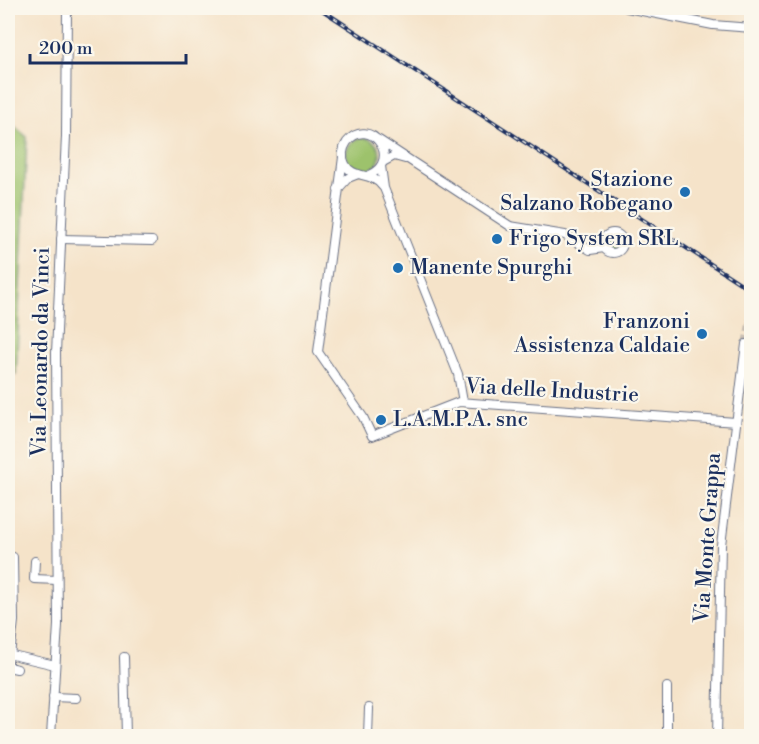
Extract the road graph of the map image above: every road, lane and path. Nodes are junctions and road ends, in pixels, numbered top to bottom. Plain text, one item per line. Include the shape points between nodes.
1 (67, 8) edge
2 (627, 8) edge
3 (752, 28) edge
4 (379, 140) junction
5 (342, 157) junction
6 (412, 161) junction
7 (382, 164) junction
8 (358, 174) junction
9 (369, 175) junction
10 (384, 188) junction
11 (338, 189) junction
12 (61, 239) junction
13 (152, 241) dead end
14 (604, 248) dead end
15 (746, 344) dead end
16 (464, 402) junction
17 (736, 422) junction
18 (14, 556) dead end
19 (35, 561) dead end
20 (57, 580) junction
21 (9, 654) edge
22 (124, 657) dead end
23 (56, 665) junction
24 (8, 666) edge
25 (17, 669) dead end
26 (667, 687) dead end
27 (53, 697) junction
28 (76, 698) dead end
29 (369, 708) dead end
30 (51, 736) edge
31 (126, 736) edge
32 (368, 736) edge
33 (667, 736) edge
34 (717, 736) edge

1 - 12 street, Via Leonardo da Vinci
2 - 3 street via 713,25
4 - 5 street via 370,134 357,134 345,146
4 - 6 street
4 - 7 street via 384,151
5 - 8 street via 347,167
5 - 11 street
6 - 7 street via 394,156
6 - 14 street via 515,228 565,235 590,249
7 - 9 street
7 - 10 street
8 - 9 street
8 - 11 street
9 - 10 street
10 - 16 street via 458,374
11 - 16 street, Via delle Industrie via 318,352 372,436
12 - 13 street
12 - 20 street, Via Leonardo da Vinci via 56,353
15 - 17 street, Via Monte Grappa
16 - 17 street, Via delle Industrie
17 - 34 street, Via Monte Grappa via 721,545
18 - 21 street via 14,621
19 - 20 street via 34,579
20 - 23 street, Via Leonardo da Vinci
21 - 23 street
21 - 24 street
22 - 31 street
23 - 27 street, Via Leonardo da Vinci
24 - 25 street
26 - 33 street
27 - 28 street
27 - 30 street, Via Leonardo da Vinci
29 - 32 street

